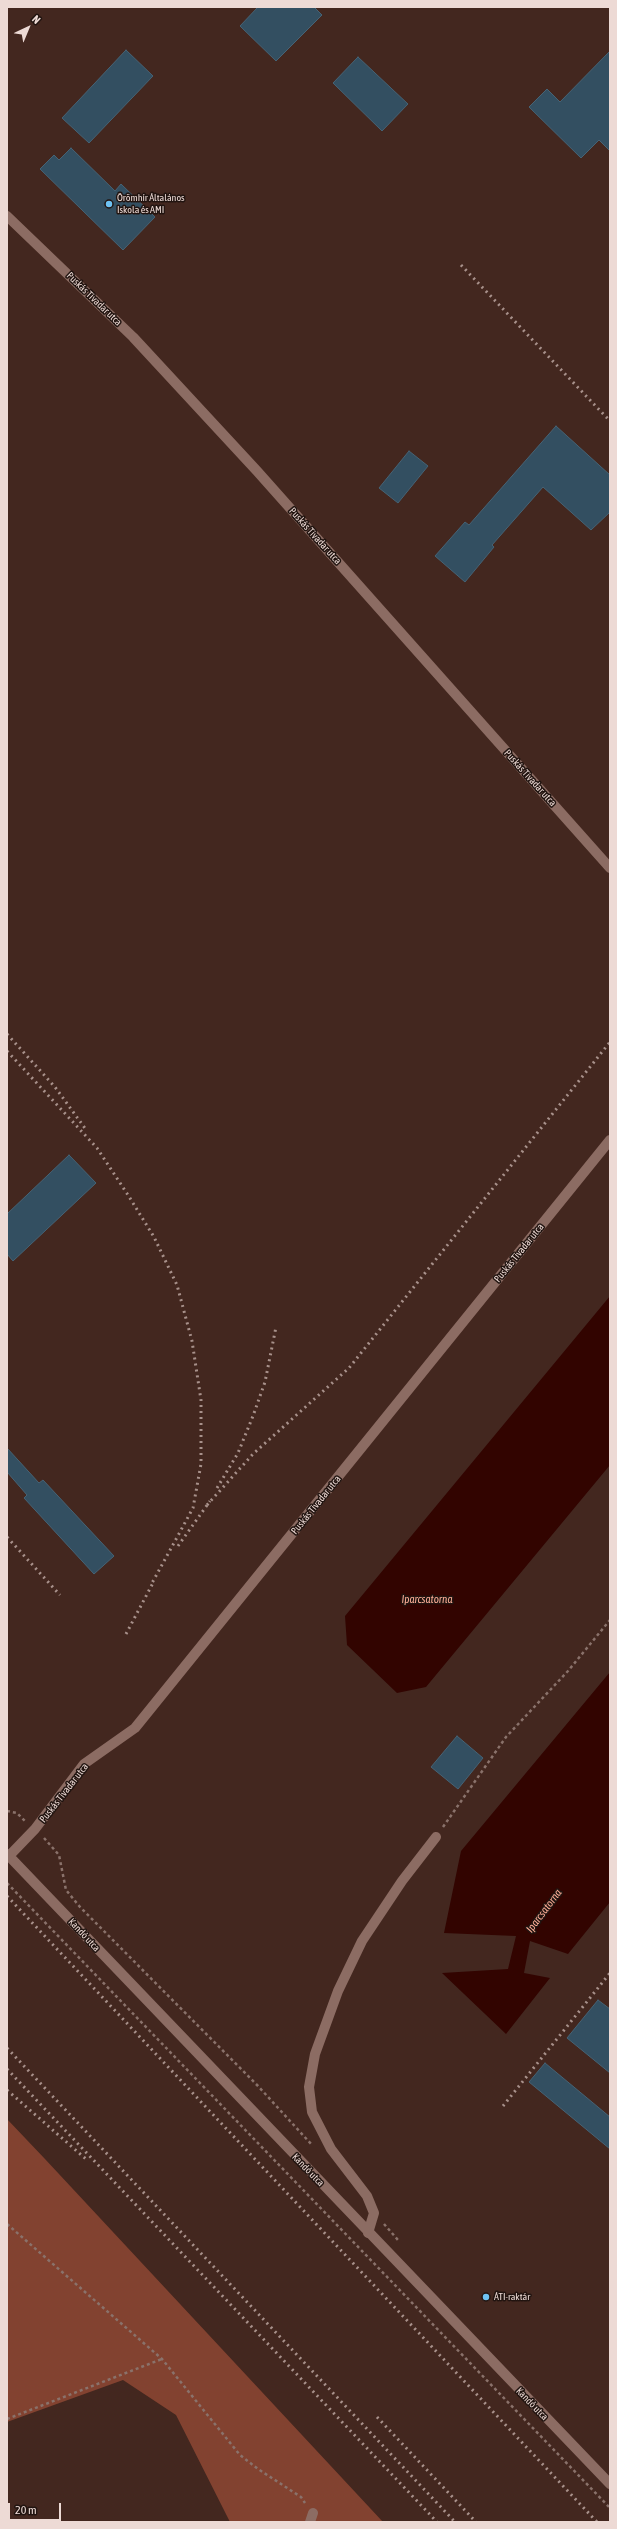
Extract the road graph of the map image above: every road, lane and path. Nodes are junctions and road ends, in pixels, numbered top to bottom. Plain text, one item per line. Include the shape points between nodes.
1 (7, 216) edge
2 (610, 868) edge
3 (610, 1140) edge
4 (610, 1620) edge
5 (7, 1811) edge
6 (17, 1813) dead end
7 (436, 1838) joint
8 (51, 1845) dead end
9 (8, 1855) edge
10 (7, 1883) edge
11 (314, 2147) dead end
12 (374, 2213) junction
13 (7, 2224) edge
14 (368, 2233) junction
15 (400, 2242) dead end
16 (162, 2360) junction
17 (7, 2419) edge
18 (610, 2484) edge
19 (610, 2508) edge
20 (312, 2517) edge

1 - 2 street, Puskás Tivadar utca via 133,337 225,436
3 - 9 street, Puskás Tivadar utca via 135,1728 84,1764 35,1829
4 - 7 path via 568,1671 506,1737
5 - 6 path
7 - 12 street via 402,1881 362,1941 338,1991 315,2054 309,2087 312,2112 331,2149 367,2196
8 - 11 path via 58,1855 66,1890 80,1907 258,2086
9 - 14 street, Kandó utca
10 - 19 path
12 - 14 street
12 - 15 path
13 - 16 path
14 - 18 street, Kandó utca
16 - 17 path
16 - 20 path via 240,2454 301,2497

